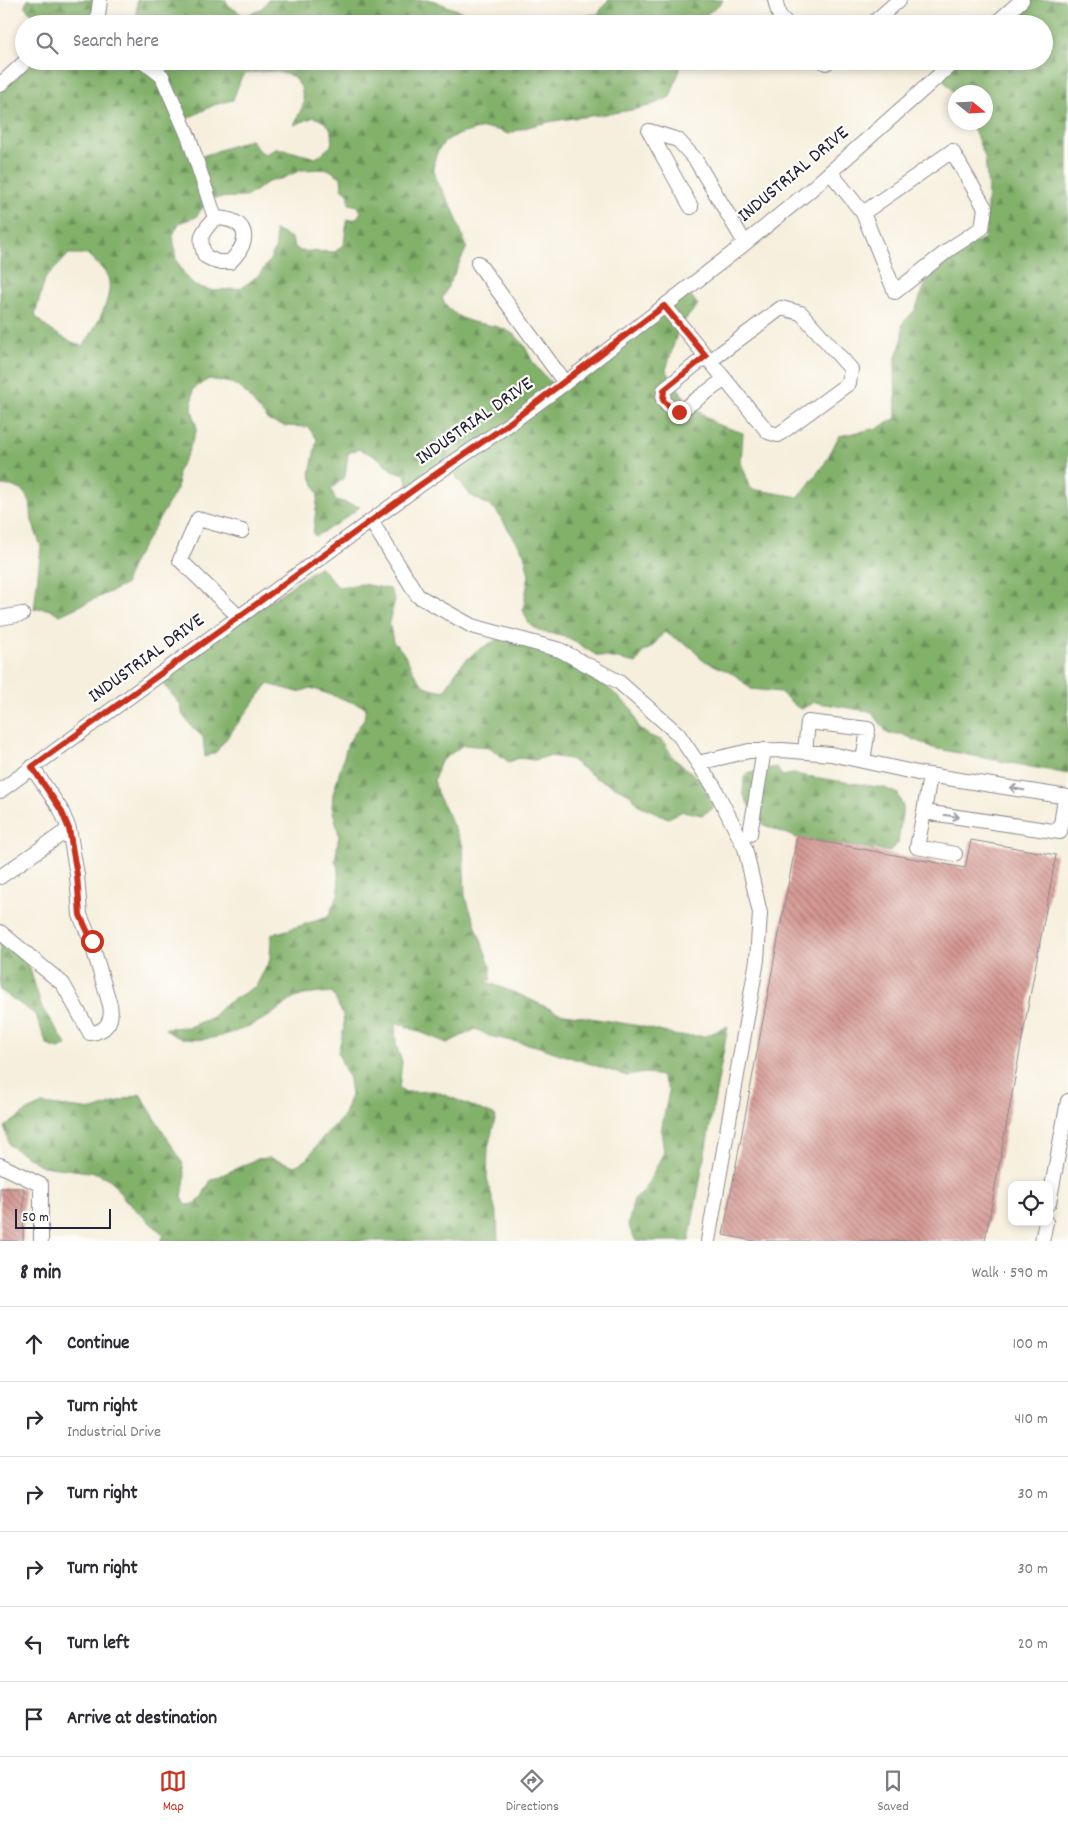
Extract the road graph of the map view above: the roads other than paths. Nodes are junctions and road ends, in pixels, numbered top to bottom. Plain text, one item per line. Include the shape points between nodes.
1 (100, 0) edge
2 (775, 0) edge
3 (899, 0) edge
4 (1022, 0) edge
5 (98, 15) edge
6 (778, 15) edge
7 (882, 15) edge
8 (1005, 15) edge
9 (16, 70) edge
10 (154, 70) edge
11 (945, 70) edge
12 (0, 85) edge
13 (830, 172) junction
14 (691, 207) dead end
15 (863, 212) junction
16 (214, 218) dead end
17 (745, 243) junction
18 (478, 263) dead end
19 (664, 306) junction
20 (708, 358) junction
21 (725, 379) junction
22 (564, 383) junction
23 (371, 521) junction
24 (242, 532) dead end
25 (22, 614) dead end
26 (240, 617) junction
27 (0, 618) edge
28 (764, 750) junction
29 (805, 752) junction
30 (863, 761) junction
31 (698, 763) junction
32 (32, 767) junction
33 (930, 775) junction
34 (0, 791) edge
35 (1067, 797) edge
36 (924, 812) junction
37 (69, 829) junction
38 (750, 834) dead end
39 (955, 854) dead end
40 (0, 877) edge
41 (0, 932) edge
42 (1068, 1101) edge
43 (0, 1165) edge
44 (1053, 1182) edge
45 (1045, 1226) edge
46 (41, 1241) edge
47 (708, 1241) edge
48 (1042, 1241) edge

1 - 5 street
2 - 6 street
3 - 7 street
4 - 8 street
9 - 12 street
10 - 16 street via 162,76 189,138
11 - 13 street, INDUSTRIAL DRIVE
13 - 15 street
13 - 17 street, INDUSTRIAL DRIVE
14 - 17 street via 649,131 678,140 695,159
15 - 15 street via 952,151 986,208 982,228 895,292
17 - 19 street, INDUSTRIAL DRIVE
18 - 22 street
19 - 20 street
19 - 22 street, INDUSTRIAL DRIVE
20 - 21 street
20 - 21 street via 664,390 663,400 673,411 679,412
20 - 21 street via 781,308 801,313 851,369 849,383 778,435 768,432
22 - 23 street, INDUSTRIAL DRIVE
23 - 26 street, INDUSTRIAL DRIVE
23 - 31 street via 418,596 472,626 560,650 619,682 678,734
24 - 26 street via 198,519 180,560
25 - 27 street
26 - 32 street, INDUSTRIAL DRIVE
28 - 29 street
28 - 31 street
28 - 38 street
29 - 30 street
29 - 30 street via 808,722 868,729
30 - 33 street
31 - 47 street via 745,848 760,913 757,960
32 - 34 street, INDUSTRIAL DRIVE
32 - 37 street via 61,810
35 -> 33 street
33 - 36 street
36 -> 35 street via 1060,832
36 - 39 street via 917,847
37 - 40 street
37 - 41 street via 80,915 92,941 110,1005 110,1022 96,1033 90,1033 63,984
42 - 44 street
43 - 46 street via 42,1185
45 - 48 street

